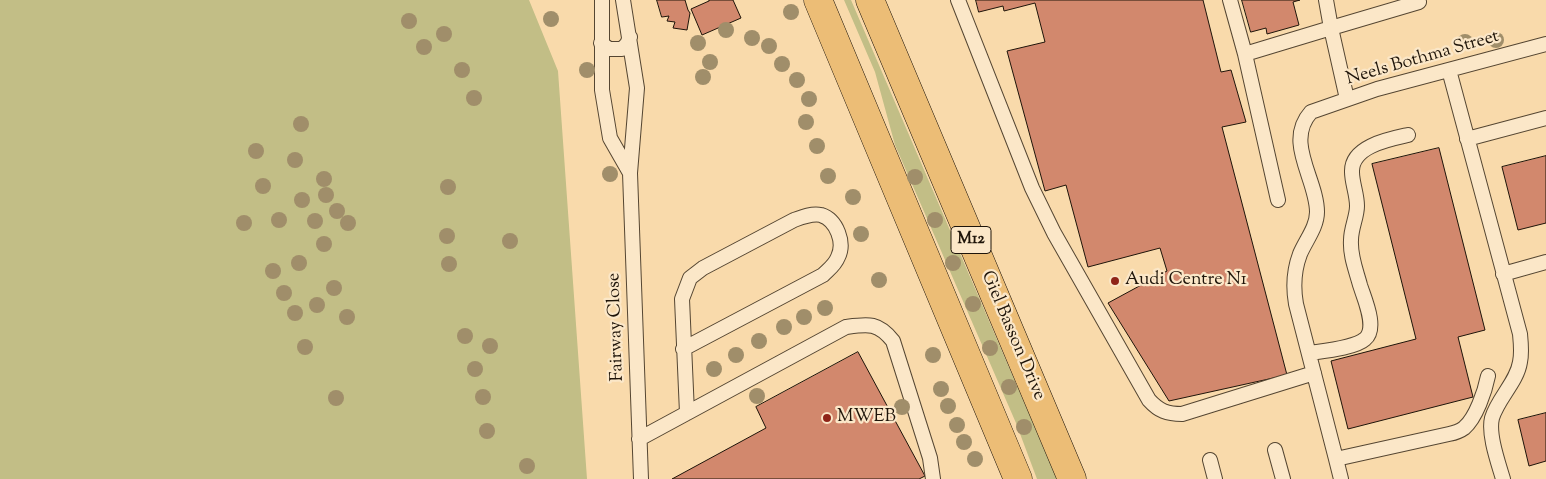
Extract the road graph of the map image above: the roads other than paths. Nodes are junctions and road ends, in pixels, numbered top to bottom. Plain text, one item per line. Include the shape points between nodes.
1 (602, 0) edge
2 (623, 0) edge
3 (818, 0) edge
4 (870, 0) edge
5 (958, 0) edge
6 (1230, 0) edge
7 (1326, 0) edge
8 (1419, 2) dead end
9 (1331, 28) junction
10 (630, 37) junction
11 (601, 43) junction
12 (1546, 44) edge
13 (1245, 54) junction
14 (1449, 70) junction
15 (1347, 99) junction
16 (1546, 118) edge
17 (1408, 135) dead end
18 (1467, 139) junction
19 (630, 173) junction
20 (1278, 200) dead end
21 (1546, 262) edge
22 (1503, 274) junction
23 (683, 349) junction
24 (1310, 353) junction
25 (1314, 372) junction
26 (1488, 376) dead end
27 (687, 413) junction
28 (639, 439) junction
29 (1275, 450) dead end
30 (1336, 459) junction
31 (1210, 460) dead end
32 (641, 479) edge
33 (933, 479) edge
34 (1018, 479) edge
35 (1072, 479) edge
36 (1215, 479) edge
37 (1283, 479) edge
38 (1341, 479) edge
39 (1503, 479) edge

1 - 11 lane, Fairway Close
2 - 10 lane, Fairway Close
3 - 34 main road, M12
4 - 35 main road, Giel Basson Drive / M12
5 - 25 lane via 1032,188 1144,392 1156,407 1164,412 1182,414
6 - 13 lane
7 - 9 lane
8 - 9 lane
9 - 13 lane
9 - 15 lane
10 - 11 lane via 622,49 609,48
10 - 19 lane, Fairway Close via 637,88
11 - 19 lane, Fairway Close via 602,90 610,138
12 - 14 lane, Neels Bothma Street
13 - 20 lane
14 - 15 lane, Neels Bothma Street
14 - 18 lane
15 - 24 lane, Neels Bothma Street via 1311,112 1301,128 1300,145 1317,212 1314,227 1299,255 1294,289
16 - 18 lane
17 - 24 lane via 1379,142 1360,153 1352,170 1357,210 1351,254 1370,320 1370,333 1365,340 1353,345
18 - 22 lane
19 - 28 lane, Fairway Close
21 - 22 lane
22 - 39 lane via 1520,334 1521,350 1516,374 1492,419 1494,445
23 - 23 lane via 682,299 690,278 794,220 819,215 829,219 841,245 834,266 823,275
23 - 27 lane
24 - 25 lane
25 - 30 lane
26 - 30 lane via 1472,420 1463,429
27 - 28 lane
27 - 33 lane via 846,327 875,325 892,341 930,458
28 - 32 lane, Fairway Close
29 - 37 lane
30 - 38 lane
31 - 36 lane

